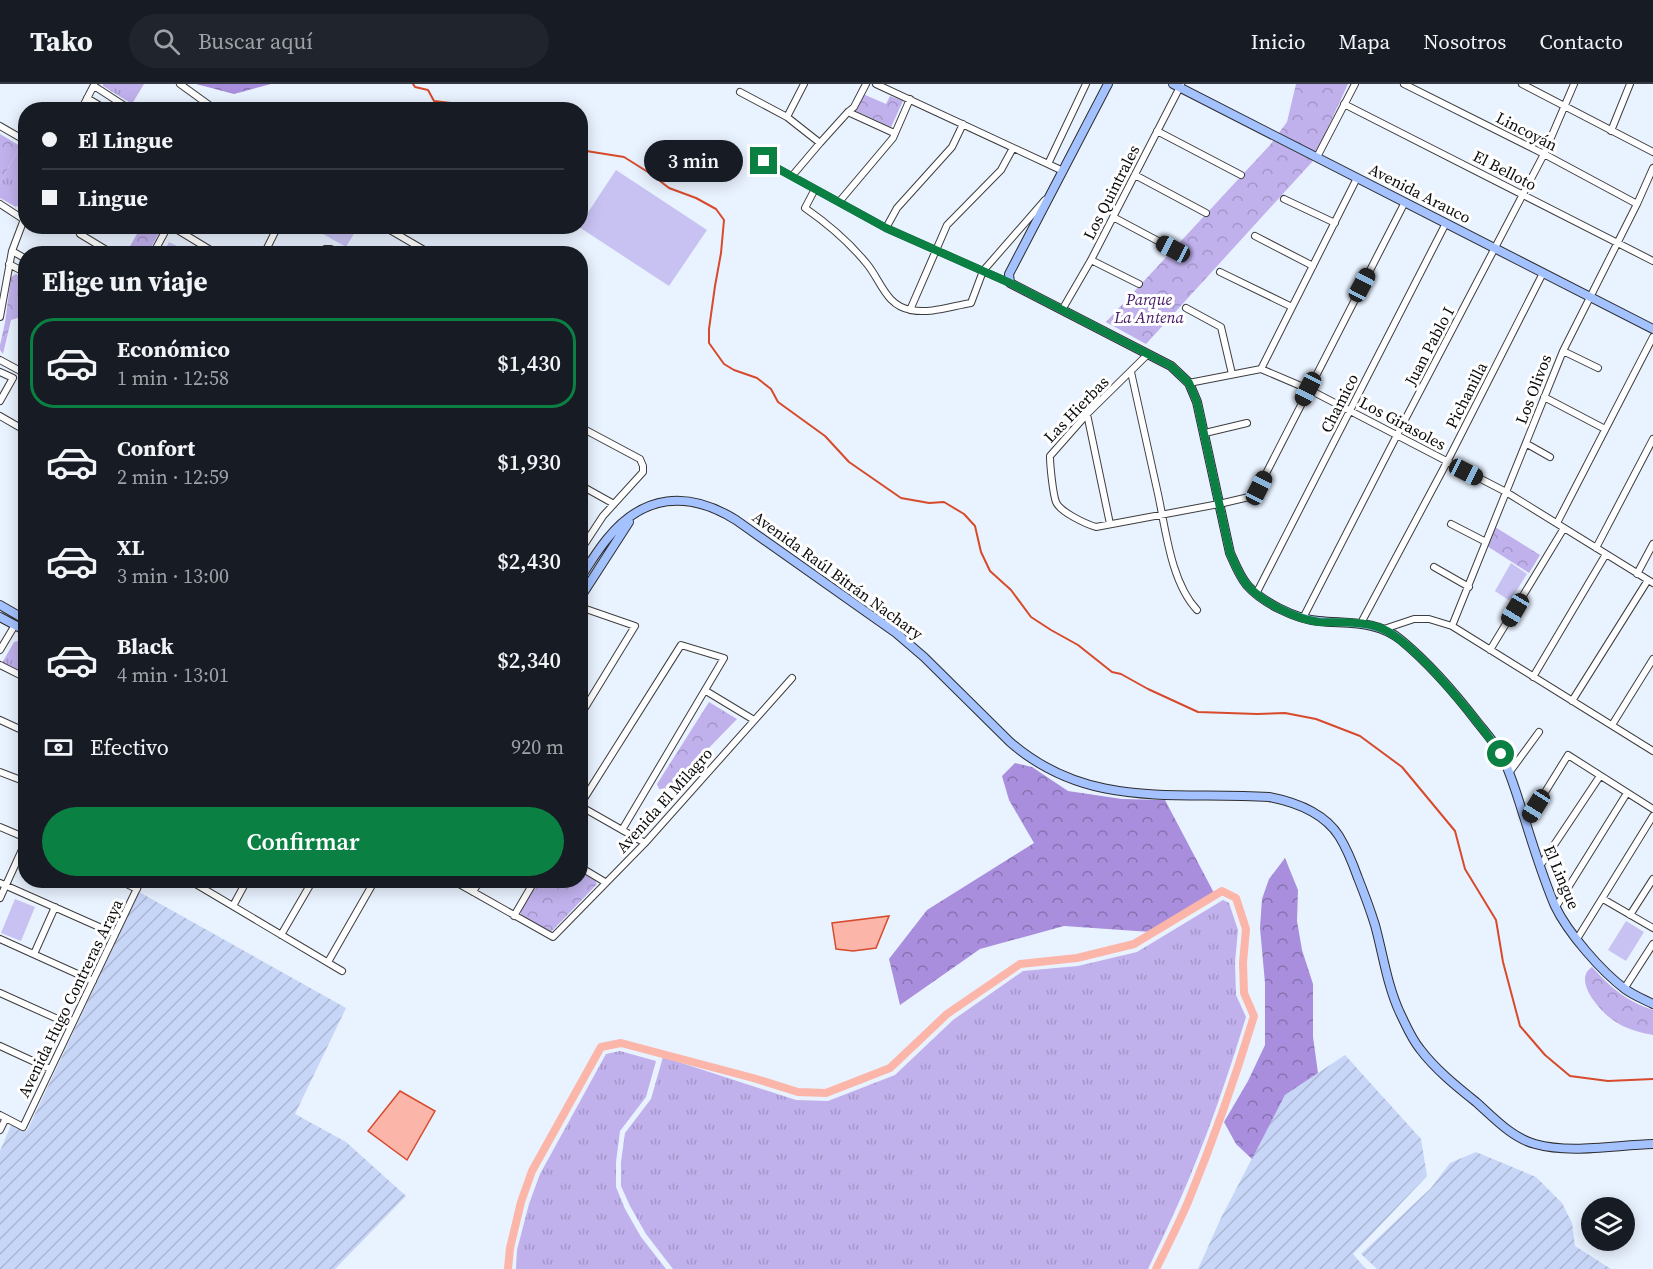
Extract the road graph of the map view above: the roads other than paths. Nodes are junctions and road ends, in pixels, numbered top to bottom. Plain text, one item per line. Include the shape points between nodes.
1 (180, 84) edge
2 (804, 84) edge
3 (866, 84) edge
4 (876, 84) edge
5 (1086, 84) edge
6 (1108, 84) edge
7 (1355, 84) edge
8 (1404, 84) edge
9 (1522, 84) edge
10 (1574, 84) edge
11 (1630, 84) edge
12 (94, 85) edge
13 (1178, 85) edge
14 (891, 87) edge
15 (740, 92) dead end
16 (87, 98) junction
17 (910, 99) junction
18 (85, 102) edge
19 (94, 102) edge
20 (118, 102) edge
21 (205, 102) edge
22 (1344, 104) junction
23 (1565, 107) junction
24 (848, 112) junction
25 (787, 117) junction
26 (963, 124) junction
27 (0, 126) edge
28 (1157, 131) junction
29 (1611, 131) junction
30 (894, 133) junction
31 (18, 136) edge
32 (820, 143) junction
33 (1013, 148) junction
34 (1653, 152) edge
35 (1544, 154) junction
36 (1317, 157) junction
37 (764, 161) dead end
38 (1048, 165) junction
39 (1653, 168) edge
40 (1063, 171) junction
41 (1135, 175) junction
42 (1241, 175) dead end
43 (792, 176) junction
44 (1358, 178) junction
45 (815, 189) junction
46 (1051, 193) junction
47 (1522, 194) junction
48 (1284, 199) dead end
49 (839, 202) junction
50 (1405, 202) junction
51 (0, 204) edge
52 (1637, 204) junction
53 (1206, 213) dead end
54 (18, 214) edge
55 (1113, 217) junction
56 (1335, 222) junction
57 (1446, 223) junction
58 (886, 228) junction
59 (18, 234) edge
60 (80, 234) edge
61 (182, 234) edge
62 (396, 234) edge
63 (1255, 236) dead end
64 (1617, 244) junction
65 (100, 246) edge
66 (200, 246) edge
67 (417, 246) edge
68 (1495, 248) junction
69 (1173, 249) dead end
70 (937, 250) junction
71 (12, 251) junction
72 (18, 254) edge
73 (1091, 261) junction
74 (1653, 261) edge
75 (9, 264) junction
76 (1313, 266) junction
77 (18, 269) edge
78 (983, 271) junction
79 (1220, 272) dead end
80 (1543, 273) junction
81 (1009, 281) junction
82 (1139, 284) dead end
83 (1589, 297) junction
84 (1292, 307) junction
85 (1186, 308) dead end
86 (910, 310) junction
87 (1062, 310) junction
88 (0, 317) edge
89 (1653, 329) edge
90 (1653, 337) edge
91 (1563, 351) junction
92 (1148, 354) junction
93 (0, 360) edge
94 (1598, 368) dead end
95 (18, 369) joint
96 (1261, 369) junction
97 (0, 372) edge
98 (1131, 372) junction
99 (1232, 374) junction
100 (13, 378) junction
101 (1189, 383) junction
102 (1308, 389) junction
103 (1544, 397) junction
104 (0, 401) edge
105 (1350, 411) junction
106 (1088, 414) junction
107 (0, 416) edge
108 (1247, 423) dead end
109 (18, 426) edge
110 (1605, 429) junction
111 (588, 431) edge
112 (1205, 434) junction
113 (1397, 435) junction
114 (1653, 439) edge
115 (1527, 444) junction
116 (1550, 457) dead end
117 (1447, 462) junction
118 (588, 489) edge
119 (1506, 492) junction
120 (614, 504) junction
121 (1219, 504) junction
122 (1162, 514) junction
123 (632, 516) junction
124 (1110, 524) junction
125 (1451, 524) dead end
126 (1557, 524) junction
127 (1564, 528) junction
128 (588, 538) edge
129 (1486, 542) junction
130 (1653, 544) edge
131 (1596, 548) junction
132 (1606, 554) junction
133 (588, 567) edge
134 (1434, 567) dead end
135 (1637, 573) junction
136 (1650, 582) edge
137 (588, 585) edge
138 (1469, 587) junction
139 (1256, 594) junction
140 (0, 605) edge
141 (1197, 610) dead end
142 (588, 612) edge
143 (18, 615) edge
144 (0, 617) edge
145 (1303, 618) junction
146 (1361, 623) junction
147 (15, 625) junction
148 (1452, 626) junction
149 (18, 627) edge
150 (1384, 629) junction
151 (0, 650) edge
152 (1490, 650) junction
153 (1653, 659) edge
154 (0, 665) edge
155 (18, 674) edge
156 (1533, 677) junction
157 (792, 678) dead end
158 (706, 691) junction
159 (1572, 701) junction
160 (588, 703) edge
161 (0, 720) edge
162 (754, 720) junction
163 (1611, 725) junction
164 (18, 728) edge
165 (1539, 732) dead end
166 (1653, 751) edge
167 (0, 771) edge
168 (1509, 773) junction
169 (1600, 776) junction
170 (18, 779) edge
171 (588, 792) edge
172 (1628, 793) junction
173 (1653, 809) edge
174 (588, 810) edge
175 (1653, 816) edge
176 (1526, 823) junction
177 (0, 826) edge
178 (622, 830) junction
179 (18, 836) edge
180 (645, 843) junction
181 (18, 855) edge
182 (1540, 867) junction
183 (588, 872) edge
184 (1653, 879) edge
185 (605, 882) junction
186 (3, 884) edge
187 (203, 888) edge
188 (243, 888) edge
189 (309, 888) edge
190 (370, 888) edge
191 (466, 888) edge
192 (475, 888) edge
193 (530, 888) edge
194 (137, 889) edge
195 (473, 892) junction
196 (0, 898) edge
197 (1603, 899) junction
198 (233, 906) junction
199 (55, 907) junction
200 (1556, 907) junction
201 (1630, 915) junction
202 (514, 916) junction
203 (1653, 928) edge
204 (115, 934) junction
205 (281, 935) junction
206 (0, 939) edge
207 (1577, 939) junction
208 (1653, 944) edge
209 (34, 954) junction
210 (328, 963) junction
211 (342, 971) dead end
212 (93, 981) junction
213 (1624, 988) junction
214 (0, 993) edge
215 (1653, 1004) edge
216 (71, 1025) junction
217 (0, 1046) edge
218 (50, 1069) junction
219 (3, 1116) edge
220 (1, 1127) edge
221 (1653, 1144) edge

1 - 21 street
2 - 25 street
3 - 24 street
4 - 14 street
5 - 38 street
6 - 40 street
7 - 22 street
8 - 35 street, Lincoyán
9 - 23 street
10 - 23 street, Juan Pablo I
11 - 29 street
12 - 16 street
12 - 20 street
13 - 28 street, Los Quintrales
13 - 36 street, Avenida Arauco
14 - 17 street
15 - 25 street
16 - 18 street
16 - 19 street
17 - 26 street
17 - 30 street
22 - 36 street
22 - 47 street, El Belloto
23 - 29 street
23 - 35 street, Juan Pablo I
24 - 30 street
24 - 32 street
25 - 32 street
26 - 33 street
26 - 58 street via 952,147 897,208
27 - 31 street
28 - 41 street, Los Quintrales
28 - 42 street
29 - 34 street
30 - 49 street
32 - 43 street
33 - 38 street
33 - 70 street via 1001,170 946,225
35 - 47 street, Juan Pablo I
35 - 52 street, Lincoyán
36 - 44 street, Avenida Arauco
37 - 43 street
38 - 40 street
39 - 52 street, Los Olivos
40 - 46 street
41 - 53 street
41 - 55 street, Los Quintrales
43 - 45 street
44 - 50 street, Avenida Arauco
44 - 56 street
45 - 49 street
45 - 86 street via 805,208 868,265 886,296
46 - 78 street
46 - 81 street via 1009,274
47 - 64 street, El Belloto
47 - 68 street, Juan Pablo I
48 - 56 street
49 - 58 street
50 - 57 street, Avenida Arauco
50 - 102 street, Las Hierbas
51 - 54 street
52 - 64 street, Los Olivos
55 - 69 street
55 - 73 street, Los Quintrales
56 - 76 street
57 - 68 street, Avenida Arauco
57 - 105 street, Chamico
58 - 70 street
59 - 71 street
60 - 65 street
61 - 66 street
62 - 67 street
63 - 76 street
64 - 74 street, El Belloto
64 - 83 street, Los Olivos
68 - 80 street, Avenida Arauco
68 - 113 street, Juan Pablo I
70 - 78 street
70 - 86 street
71 - 72 street
71 - 75 street
73 - 82 street
73 - 87 street, Los Quintrales
75 - 77 street
75 - 88 street
76 - 84 street
78 - 81 street
78 - 86 street via 971,303
79 - 84 street
80 - 83 street, Avenida Arauco
80 - 117 street, Pichanilla
81 - 87 street
83 - 89 street, Avenida Arauco
83 - 91 street, Los Olivos
84 - 96 street
85 - 99 street via 1221,327
87 - 92 street
90 - 110 street
91 - 94 street
91 - 103 street, Los Olivos
92 - 98 street, Las Hierbas
92 - 101 street via 1171,366
93 - 95 street
95 - 100 street
96 - 99 street
96 - 102 street, Los Girasoles
97 - 100 street
98 - 106 street, Las Hierbas
98 - 122 street
99 - 101 street
100 - 104 street
101 - 112 street, El Lingue
102 - 105 street, Los Girasoles
102 - 121 street, Las Hierbas via 1256,494
103 - 110 street
103 - 115 street, Los Olivos
105 - 113 street, Los Girasoles
105 - 139 street, Chamico
106 - 124 street
106 - 124 street, Las Hierbas via 1050,456 1056,502 1088,525
107 - 109 street
108 - 112 street
110 - 126 street
111 - 120 street via 640,459 644,466
112 - 121 street, El Lingue
113 - 117 street, Los Girasoles
113 - 145 street, Juan Pablo I
114 - 131 street
115 - 116 street
115 - 119 street, Los Olivos
117 - 119 street, Los Girasoles
117 - 146 street, Pichanilla
118 - 120 street
119 - 126 street, Los Girasoles
119 - 129 street, Los Olivos
120 - 128 street
121 - 122 street, Las Hierbas
121 - 139 street, El Lingue via 1230,553 1238,572
122 - 124 street, Las Hierbas
122 - 141 street via 1183,591
123 - 133 street, Avenida Raúl Bitrán Nachary via 615,529
123 - 137 street
123 - 221 street, Avenida Raúl Bitrán Nachary via 655,505 679,500 705,504 729,516 896,633 1017,748 1055,773 1119,792 1269,797 1287,800 1321,817 1338,835 1351,859 1371,913 1398,1010 1420,1049 1450,1081 1516,1135 1532,1143 1560,1149
125 - 129 street
126 - 127 street, Los Girasoles
127 - 131 street, Los Girasoles
127 - 152 street
129 - 138 street, Los Olivos
130 - 135 street
131 - 132 street, Los Girasoles
132 - 135 street, Los Girasoles
132 - 156 street
134 - 138 street
135 - 136 street, Los Girasoles
136 - 159 street
138 - 148 street, Los Olivos
139 - 145 street, El Lingue
140 - 143 street
142 - 160 street via 635,626
144 - 147 street
145 - 146 street, El Lingue
146 - 150 street, El Lingue
147 - 149 street
147 - 151 street
148 - 150 street via 1414,619
148 - 152 street
150 - 168 street, El Lingue via 1416,653 1455,693 1501,754
152 - 156 street
153 - 163 street
154 - 155 street
156 - 159 street
157 - 162 street, Avenida El Milagro
158 - 162 street
158 - 171 street via 724,658 681,645
158 - 178 street
159 - 163 street
161 - 164 street
162 - 180 street, Avenida El Milagro
163 - 166 street
165 - 168 street
167 - 170 street
168 - 176 street, El Lingue
169 - 172 street
169 - 176 street via 1568,755
169 - 182 street
172 - 173 street
172 - 200 street
174 - 178 street
175 - 197 street
176 - 182 street, El Lingue
177 - 179 street
178 - 180 street
180 - 185 street, Avenida El Milagro
181 - 186 street
182 - 200 street, El Lingue
183 - 185 street
184 - 201 street
185 - 202 street, Avenida El Milagro via 553,937
186 - 196 street
186 - 199 street
187 - 198 street
188 - 198 street
189 - 205 street
190 - 210 street
191 - 195 street
192 - 195 street
193 - 202 street
194 - 204 street, Avenida Hugo Contreras Araya
195 - 202 street
197 - 201 street
197 - 207 street
198 - 205 street
199 - 204 street
199 - 209 street
200 - 207 street, El Lingue
201 - 203 street
204 - 212 street, Avenida Hugo Contreras Araya
205 - 210 street
206 - 209 street
207 - 213 street, El Lingue
208 - 213 street
209 - 212 street
210 - 211 street
212 - 216 street, Avenida Hugo Contreras Araya
213 - 215 street, El Lingue
214 - 216 street
216 - 218 street, Avenida Hugo Contreras Araya
217 - 218 street
218 - 219 street, Avenida Hugo Contreras Araya via 23,1127
219 - 220 street

